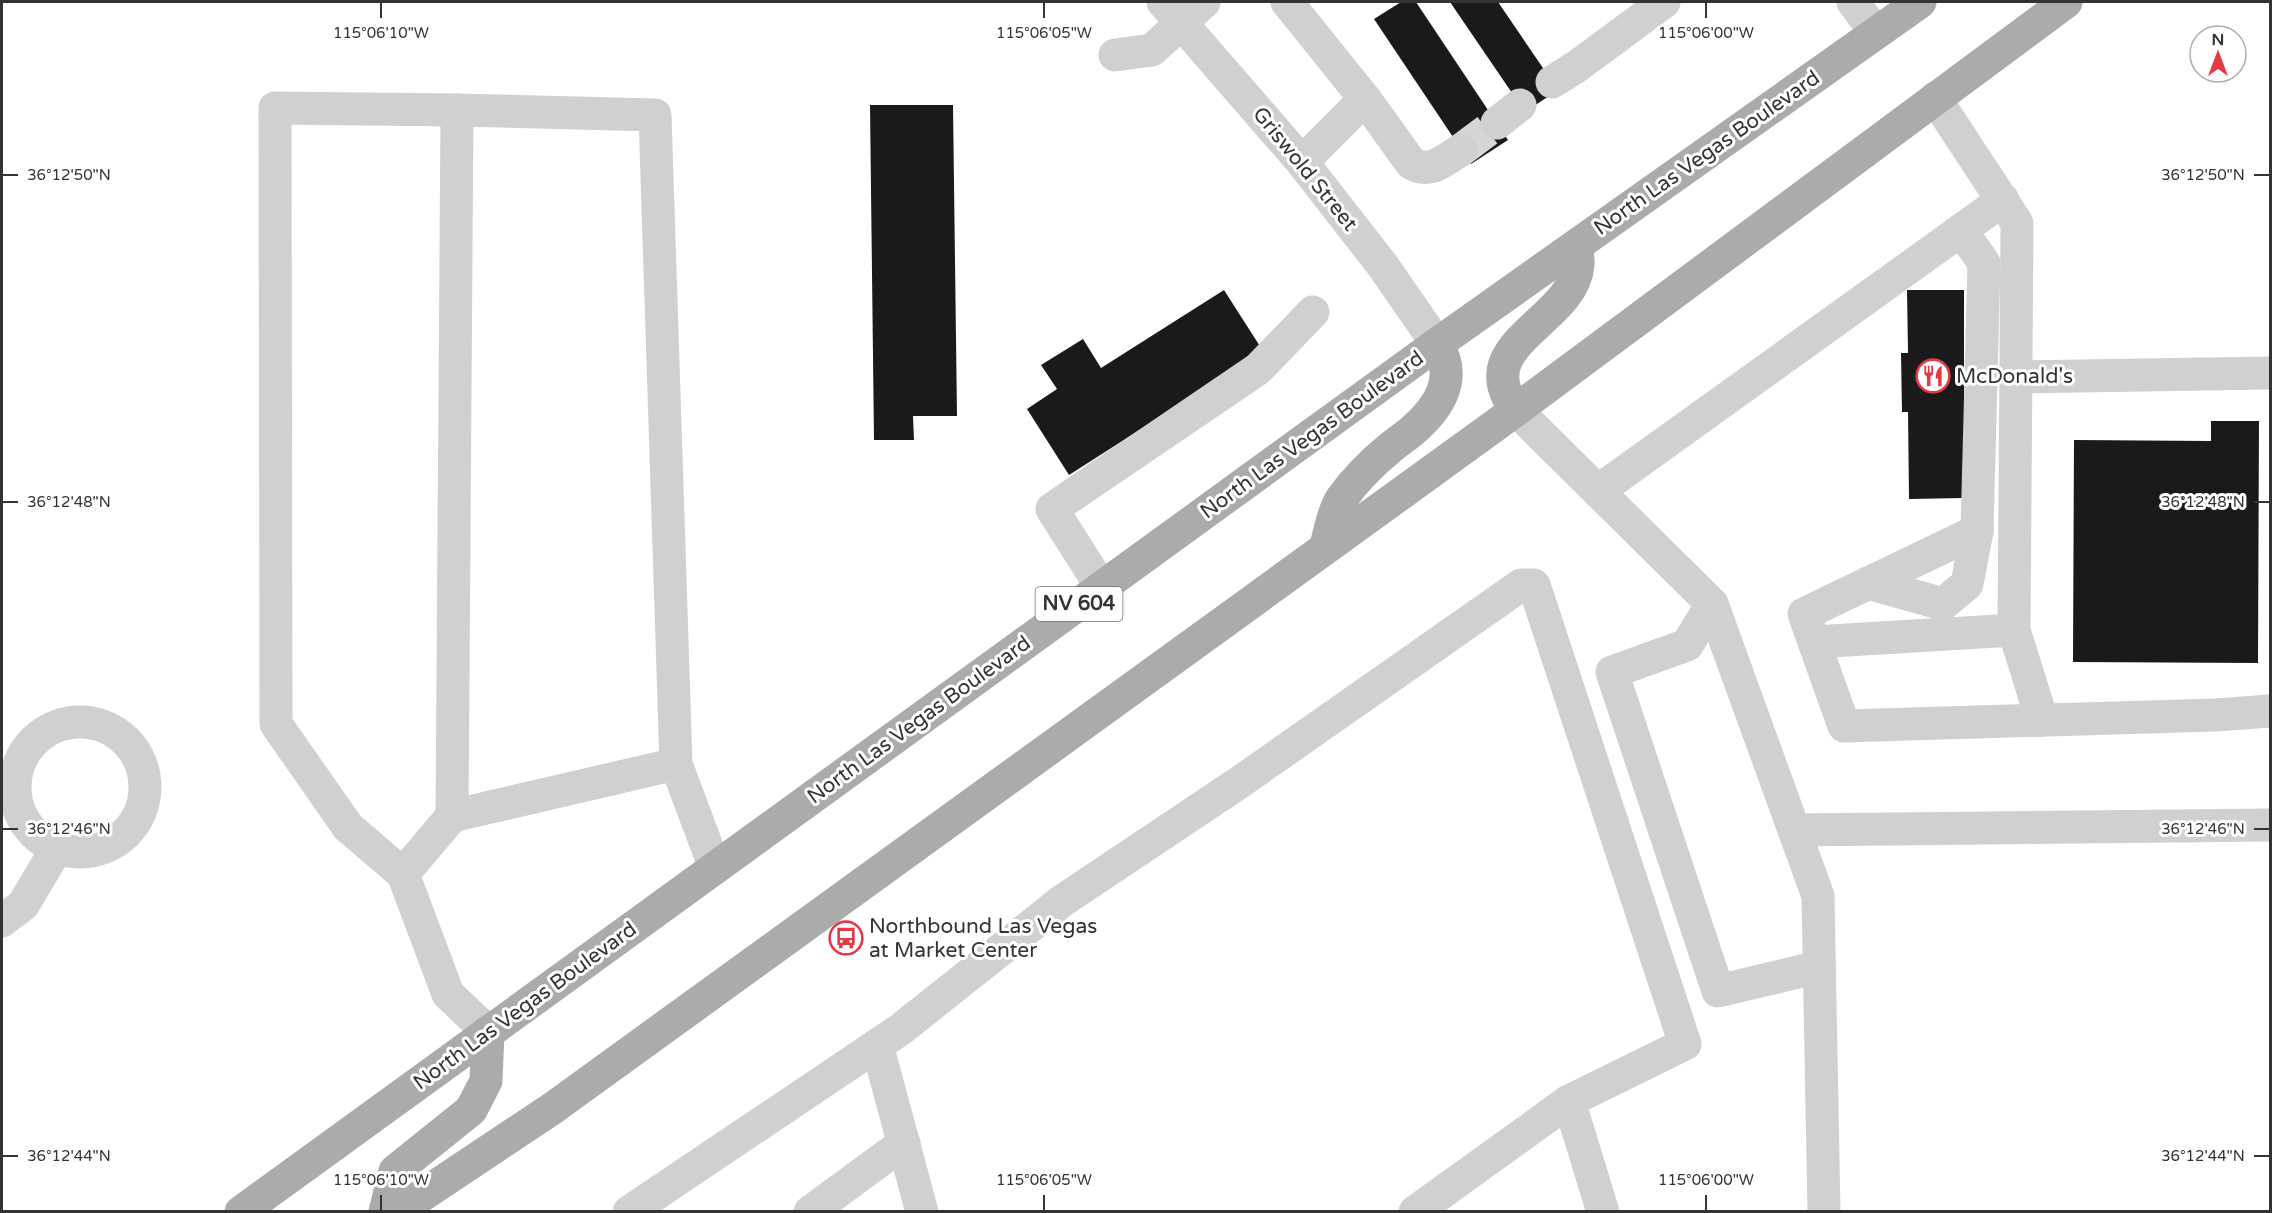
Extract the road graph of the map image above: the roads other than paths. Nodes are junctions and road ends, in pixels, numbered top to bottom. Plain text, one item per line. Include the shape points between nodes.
1 (1287, 2) edge
2 (1664, 2) edge
3 (1852, 2) edge
4 (1920, 2) edge
5 (2066, 2) edge
6 (1183, 9) edge
7 (1876, 33) junction
8 (1115, 56) dead end
9 (1552, 82) dead end
10 (1935, 98) junction
11 (1365, 99) junction
12 (457, 110) junction
13 (1461, 150) tunnel mouth
14 (1302, 162) junction
15 (2003, 200) junction
16 (1961, 230) junction
17 (1576, 246) junction
18 (1313, 312) dead end
19 (1437, 344) junction
20 (2271, 373) edge
21 (2016, 377) junction
22 (1516, 410) junction
23 (1598, 491) junction
24 (1977, 531) junction
25 (1326, 546) junction
26 (1868, 583) junction
27 (1102, 588) junction
28 (1712, 604) junction
29 (1809, 628) junction
30 (2014, 630) junction
31 (2271, 711) edge
32 (2042, 720) junction
33 (676, 764) junction
34 (452, 816) junction
35 (2271, 825) edge
36 (1794, 830) junction
37 (57, 848) dead end
38 (715, 868) junction
39 (403, 874) junction
40 (2, 921) edge
41 (1820, 967) junction
42 (488, 1032) junction
43 (877, 1045) junction
44 (1569, 1101) junction
45 (904, 1143) junction
46 (241, 1212) edge
47 (386, 1212) edge
48 (397, 1212) edge
49 (629, 1212) edge
50 (810, 1212) edge
51 (922, 1212) edge
52 (1416, 1212) edge
53 (1603, 1212) edge
54 (1824, 1212) edge

1 - 11 street
2 - 9 street
3 - 7 street
4 - 7 main road, North Las Vegas Boulevard / NV 604
5 - 10 main road
6 - 8 street via 1152,50
6 - 14 street, Griswold Street
7 - 17 main road, North Las Vegas Boulevard / NV 604
10 - 15 street
10 - 22 main road
11 - 13 street via 1411,163 1419,168 1432,167
11 - 14 street
12 - 33 street via 655,115
12 - 34 street
12 - 39 street via 276,108 276,724 348,827
14 - 19 street, Griswold Street via 1383,266
15 - 16 street
15 - 21 street via 2017,223
16 - 23 street
16 - 24 street via 1984,263
17 - 19 main road, North Las Vegas Boulevard / NV 604
17 - 22 main road via 1578,265 1563,297 1516,343 1508,356 1503,387
18 - 27 street via 1258,369 1052,509
19 - 25 main road via 1446,358 1445,388 1413,431 1391,447 1341,499
19 - 27 main road, North Las Vegas Boulevard / NV 604
20 - 21 street
21 - 30 street
22 - 23 street
22 - 25 main road
23 - 28 street
24 - 26 street
24 - 26 street via 1967,584 1943,604
25 - 48 main road via 553,1108
26 - 29 street
27 - 38 main road, North Las Vegas Boulevard / NV 604
28 - 36 street
28 - 41 street via 1687,645 1612,672 1718,991
29 - 30 street
29 - 32 street via 1844,726
30 - 32 street
31 - 32 street
33 - 34 street
33 - 38 street
34 - 39 street
35 - 36 street
36 - 41 street via 1818,896
37 - 40 street via 23,905
38 - 42 main road, North Las Vegas Boulevard / NV 604
39 - 42 street via 448,994
41 - 54 street
42 - 46 main road, North Las Vegas Boulevard / NV 604
42 - 47 main road via 486,1081 471,1110 395,1171
43 - 44 street via 1062,901 1521,585 1534,585 1685,1044
43 - 45 street
43 - 49 street
44 - 52 street
44 - 53 street
45 - 50 street
45 - 51 street

